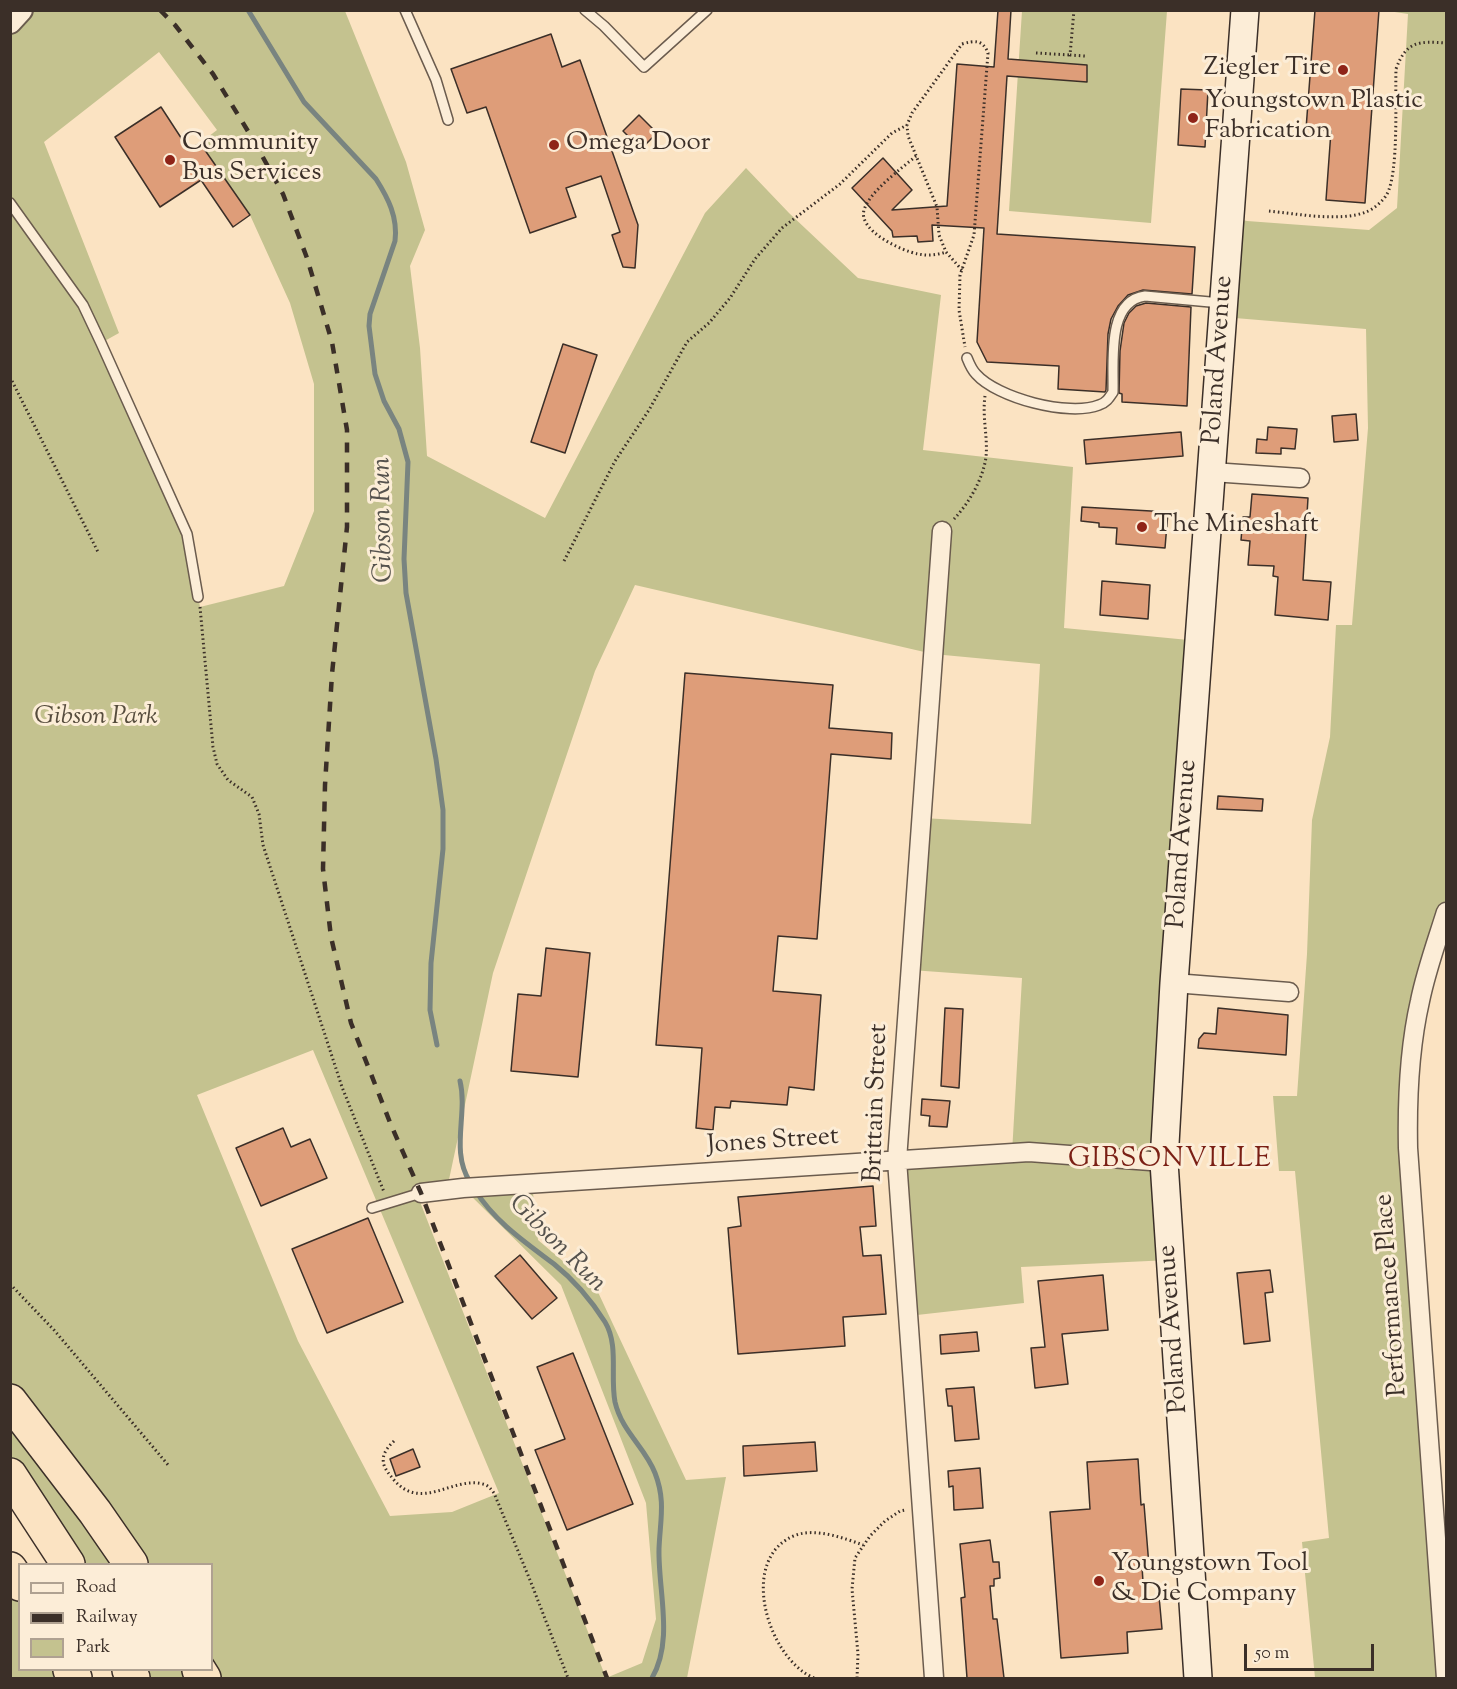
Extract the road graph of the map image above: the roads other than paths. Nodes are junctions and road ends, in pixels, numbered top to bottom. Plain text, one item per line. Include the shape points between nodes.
1 (21, 10) edge
2 (405, 10) edge
3 (585, 10) edge
4 (707, 10) edge
5 (1245, 10) edge
6 (10, 22) edge
7 (448, 120) dead end
8 (10, 203) edge
9 (1224, 303) junction
10 (967, 358) road end
11 (1212, 472) junction
12 (1300, 478) dead end
13 (942, 531) road end
14 (198, 597) road end
15 (1446, 912) edge
16 (1173, 983) junction
17 (1289, 992) dead end
18 (897, 1160) junction
19 (1164, 1162) junction
20 (421, 1193) joint
21 (372, 1208) dead end
22 (10, 1401) edge
23 (10, 1475) edge
24 (67, 1563) edge
25 (130, 1563) edge
26 (934, 1678) edge
27 (1198, 1678) edge
28 (1446, 1678) edge

1 - 6 street
2 - 7 lane via 436,80
3 - 4 lane via 644,67
5 - 9 main road, Poland Avenue
8 - 14 lane via 83,305 97,333 187,534
9 - 10 lane via 1134,297 1119,314 1116,326 1113,392 1099,405 1056,407 1028,402 975,374
9 - 11 main road, Poland Avenue
11 - 12 street
11 - 16 main road, Poland Avenue
13 - 18 street, Brittain Street
15 - 28 street, Performance Place via 1420,1000 1407,1108
16 - 17 street
16 - 19 main road, Poland Avenue
18 - 19 street, Jones Street via 1029,1152
18 - 20 street, Jones Street
18 - 26 street, Brittain Street
19 - 27 main road, Poland Avenue
20 - 21 lane
22 - 25 highway
23 - 24 highway

